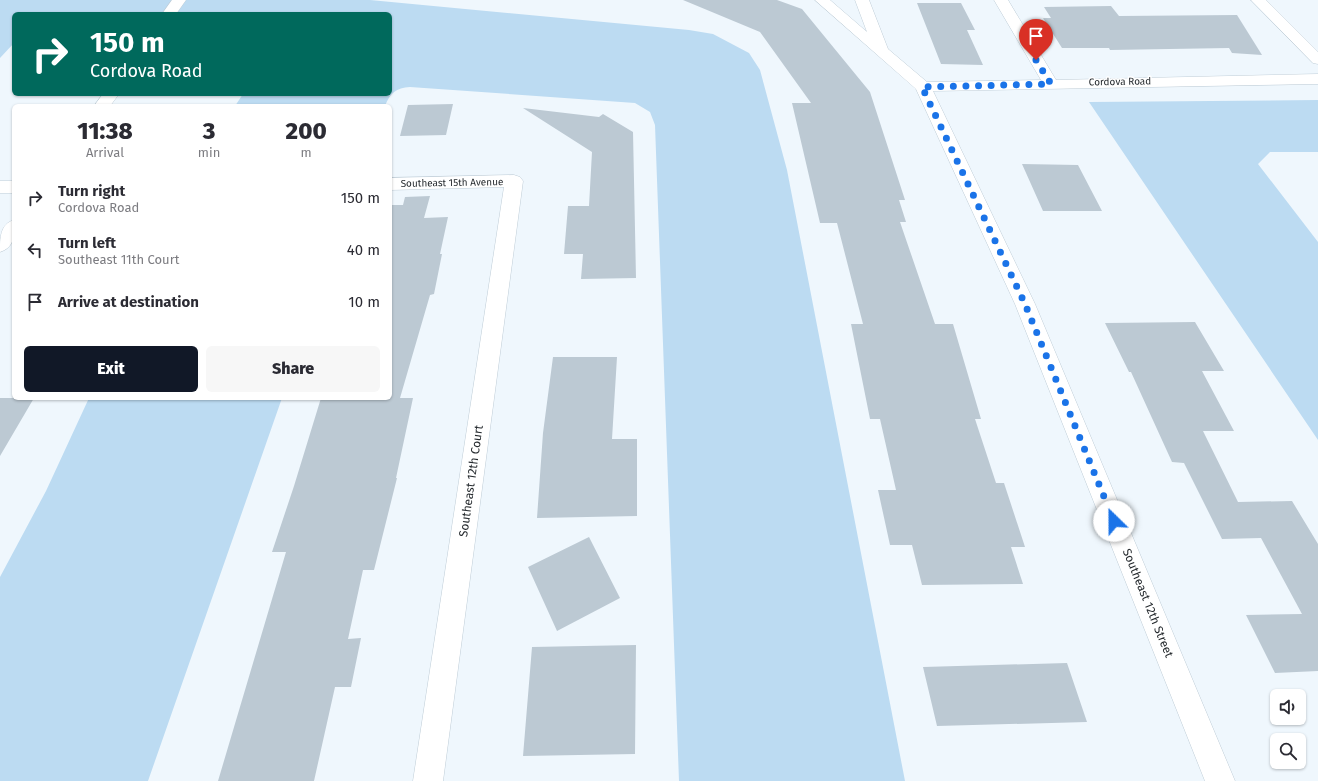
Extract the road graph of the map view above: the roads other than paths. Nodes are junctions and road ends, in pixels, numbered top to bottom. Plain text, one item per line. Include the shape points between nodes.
1 (179, 0) edge
2 (822, 0) edge
3 (862, 0) edge
4 (1001, 0) edge
5 (1258, 0) edge
6 (170, 12) edge
7 (882, 52) junction
8 (1318, 60) edge
9 (1318, 79) edge
10 (1051, 84) junction
11 (922, 87) junction
12 (514, 181) joint
13 (392, 184) edge
14 (0, 187) edge
15 (12, 187) edge
16 (12, 229) edge
17 (0, 245) edge
18 (428, 781) edge
19 (1220, 781) edge

1 - 6 street
2 - 7 street
3 - 7 street, Southeast 12th Street
4 - 10 street
5 - 8 street
7 - 11 street, Southeast 12th Street
9 - 10 street, Cordova Road
10 - 11 street, Cordova Road
11 - 19 street, Southeast 12th Street via 1025,304
12 - 13 street, Southeast 15th Avenue
12 - 18 street, Southeast 12th Court
14 - 15 street
16 - 17 street

